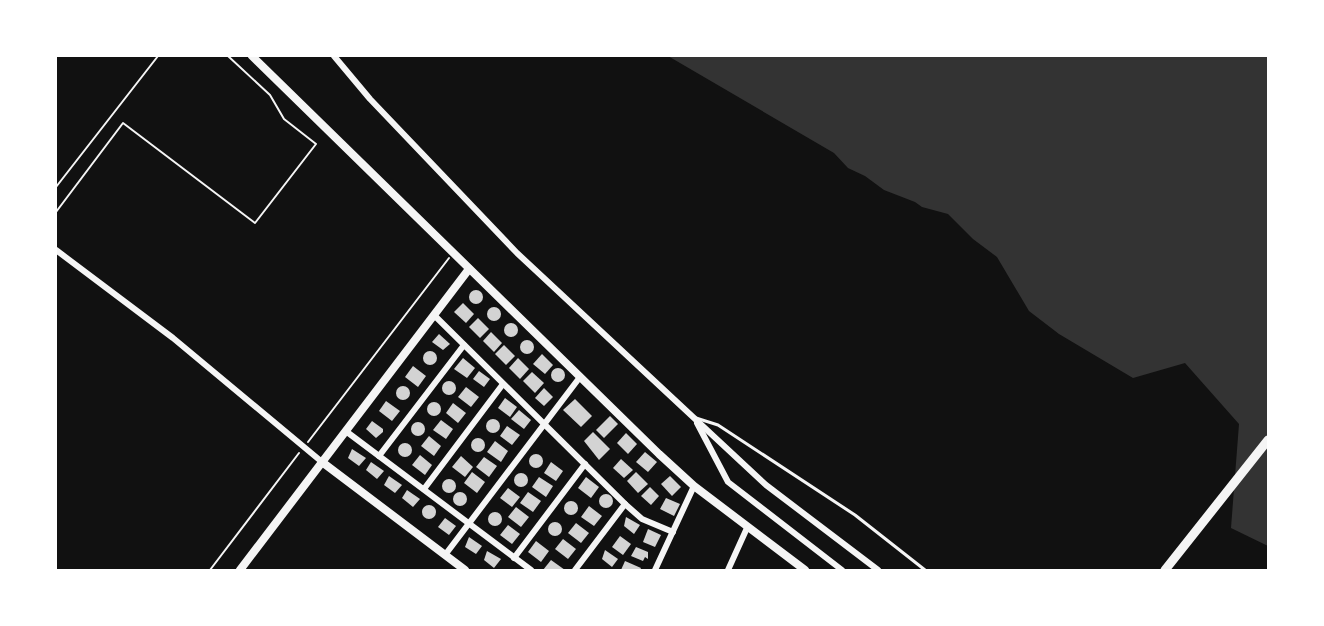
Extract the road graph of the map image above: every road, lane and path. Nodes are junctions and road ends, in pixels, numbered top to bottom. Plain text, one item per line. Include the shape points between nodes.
1 (158, 56) edge
2 (228, 56) edge
3 (252, 56) edge
4 (334, 56) edge
5 (56, 187) edge
6 (56, 212) edge
7 (56, 250) edge
8 (453, 253) junction
9 (469, 269) junction
10 (435, 316) junction
11 (464, 345) junction
12 (580, 377) junction
13 (503, 384) junction
14 (694, 417) junction
15 (546, 423) junction
16 (347, 432) junction
17 (1269, 440) edge
18 (304, 446) junction
19 (379, 456) junction
20 (322, 462) junction
21 (585, 464) junction
22 (694, 486) junction
23 (424, 489) junction
24 (625, 504) junction
25 (469, 523) junction
26 (747, 528) junction
27 (672, 532) junction
28 (445, 555) junction
29 (514, 558) junction
30 (794, 567) edge
31 (210, 570) edge
32 (240, 570) edge
33 (465, 570) edge
34 (531, 570) edge
35 (575, 570) edge
36 (655, 570) edge
37 (728, 570) edge
38 (805, 570) edge
39 (842, 570) edge
40 (878, 570) edge
41 (925, 570) edge
42 (1165, 570) edge

1 - 5 path
2 - 6 path via 270,95 284,119 316,144 255,223 123,123
3 - 8 street
4 - 14 street via 517,253
7 - 18 street via 173,338
8 - 9 street
8 - 18 path
9 - 10 street
9 - 12 street
10 - 11 street
10 - 16 street
11 - 13 street
11 - 19 street
12 - 15 street
12 - 22 street
13 - 15 street
13 - 23 street
14 - 39 street via 728,482
14 - 40 street via 766,485
14 - 41 lane via 718,425 855,515
15 - 21 street
15 - 25 street
16 - 19 street
16 - 20 street
17 - 42 main road
18 - 20 street
18 - 31 path
19 - 23 street
20 - 28 street
20 - 32 street
21 - 24 street
21 - 29 street
22 - 26 street
22 - 27 street
23 - 25 street
24 - 27 street via 642,519
24 - 35 street
25 - 28 street
25 - 29 street
26 - 30 street
26 - 37 street
27 - 36 street
28 - 33 street
29 - 34 street
30 - 38 street

